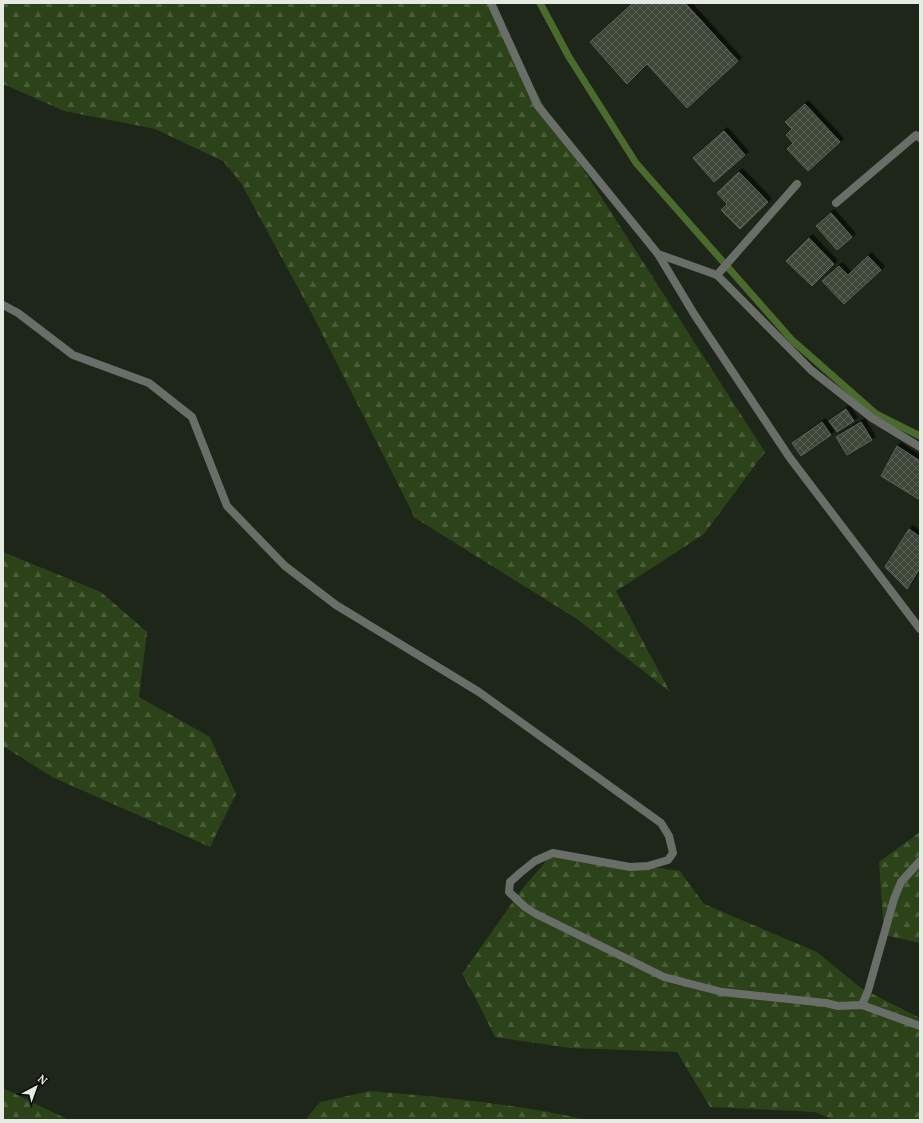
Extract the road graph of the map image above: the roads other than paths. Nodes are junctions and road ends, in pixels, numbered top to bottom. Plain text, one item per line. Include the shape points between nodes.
1 (491, 3) edge
2 (920, 138) edge
3 (796, 184) dead end
4 (836, 203) dead end
5 (658, 254) junction
6 (718, 274) junction
7 (3, 305) edge
8 (920, 447) edge
9 (920, 629) edge
10 (920, 861) edge
11 (862, 1005) junction
12 (920, 1026) edge

1 - 5 street via 538,106
2 - 4 street via 916,135
3 - 6 street
5 - 6 street
5 - 9 street via 694,314 790,458
6 - 8 street via 811,370 872,418
7 - 11 street via 18,313 73,355 149,383 192,417 227,506 285,566 336,605 479,692 661,823 673,853 668,860 648,866 630,867 553,853 535,861 510,882 509,892 525,907 664,977 722,992 838,1006
10 - 11 street via 901,882 894,899
11 - 12 street

